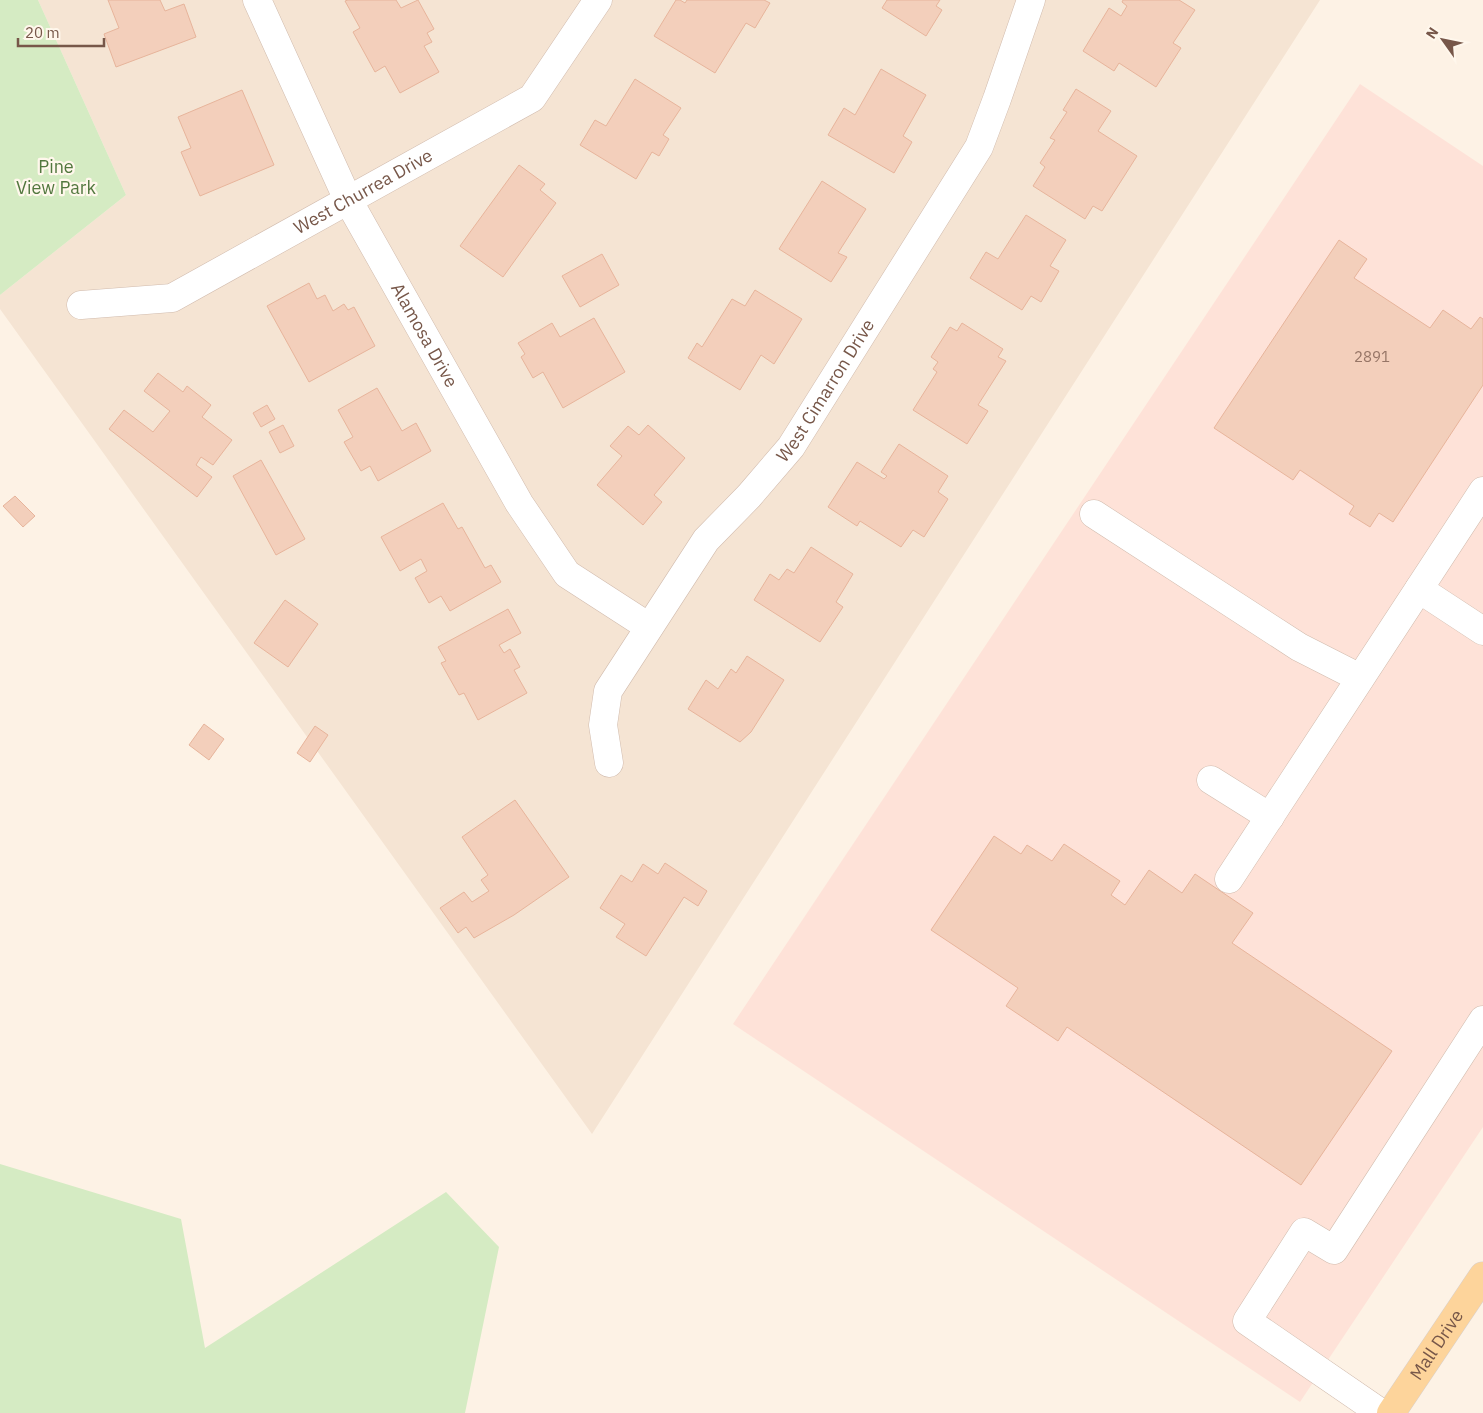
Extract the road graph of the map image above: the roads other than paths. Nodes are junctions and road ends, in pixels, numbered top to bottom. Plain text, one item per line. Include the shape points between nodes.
1 (257, 0) edge
2 (598, 0) edge
3 (1031, 0) edge
4 (348, 200) junction
5 (80, 305) dead end
6 (1483, 491) edge
7 (1094, 514) dead end
8 (1419, 589) junction
9 (649, 627) junction
10 (1483, 631) edge
11 (1360, 678) junction
12 (609, 763) dead end
13 (1211, 780) dead end
14 (1270, 817) junction
15 (1229, 879) dead end
16 (1483, 1020) edge
17 (1483, 1276) edge
18 (1381, 1413) edge
19 (1391, 1413) edge

1 - 4 street, Alamosa Drive
2 - 4 street, West Churrea Drive via 532,98
3 - 9 street, West Cimarron Drive via 979,147 791,447 706,540
4 - 5 street, West Churrea Drive via 172,298
4 - 9 street, Alamosa Drive via 519,504 567,574
6 - 8 street
7 - 11 street via 1299,647
8 - 10 street
8 - 11 street
9 - 12 street, West Cimarron Drive via 608,691 603,724
11 - 14 street
13 - 14 street
14 - 15 street
16 - 18 street via 1334,1250 1304,1232 1247,1321
17 - 19 main road, Mall Drive

